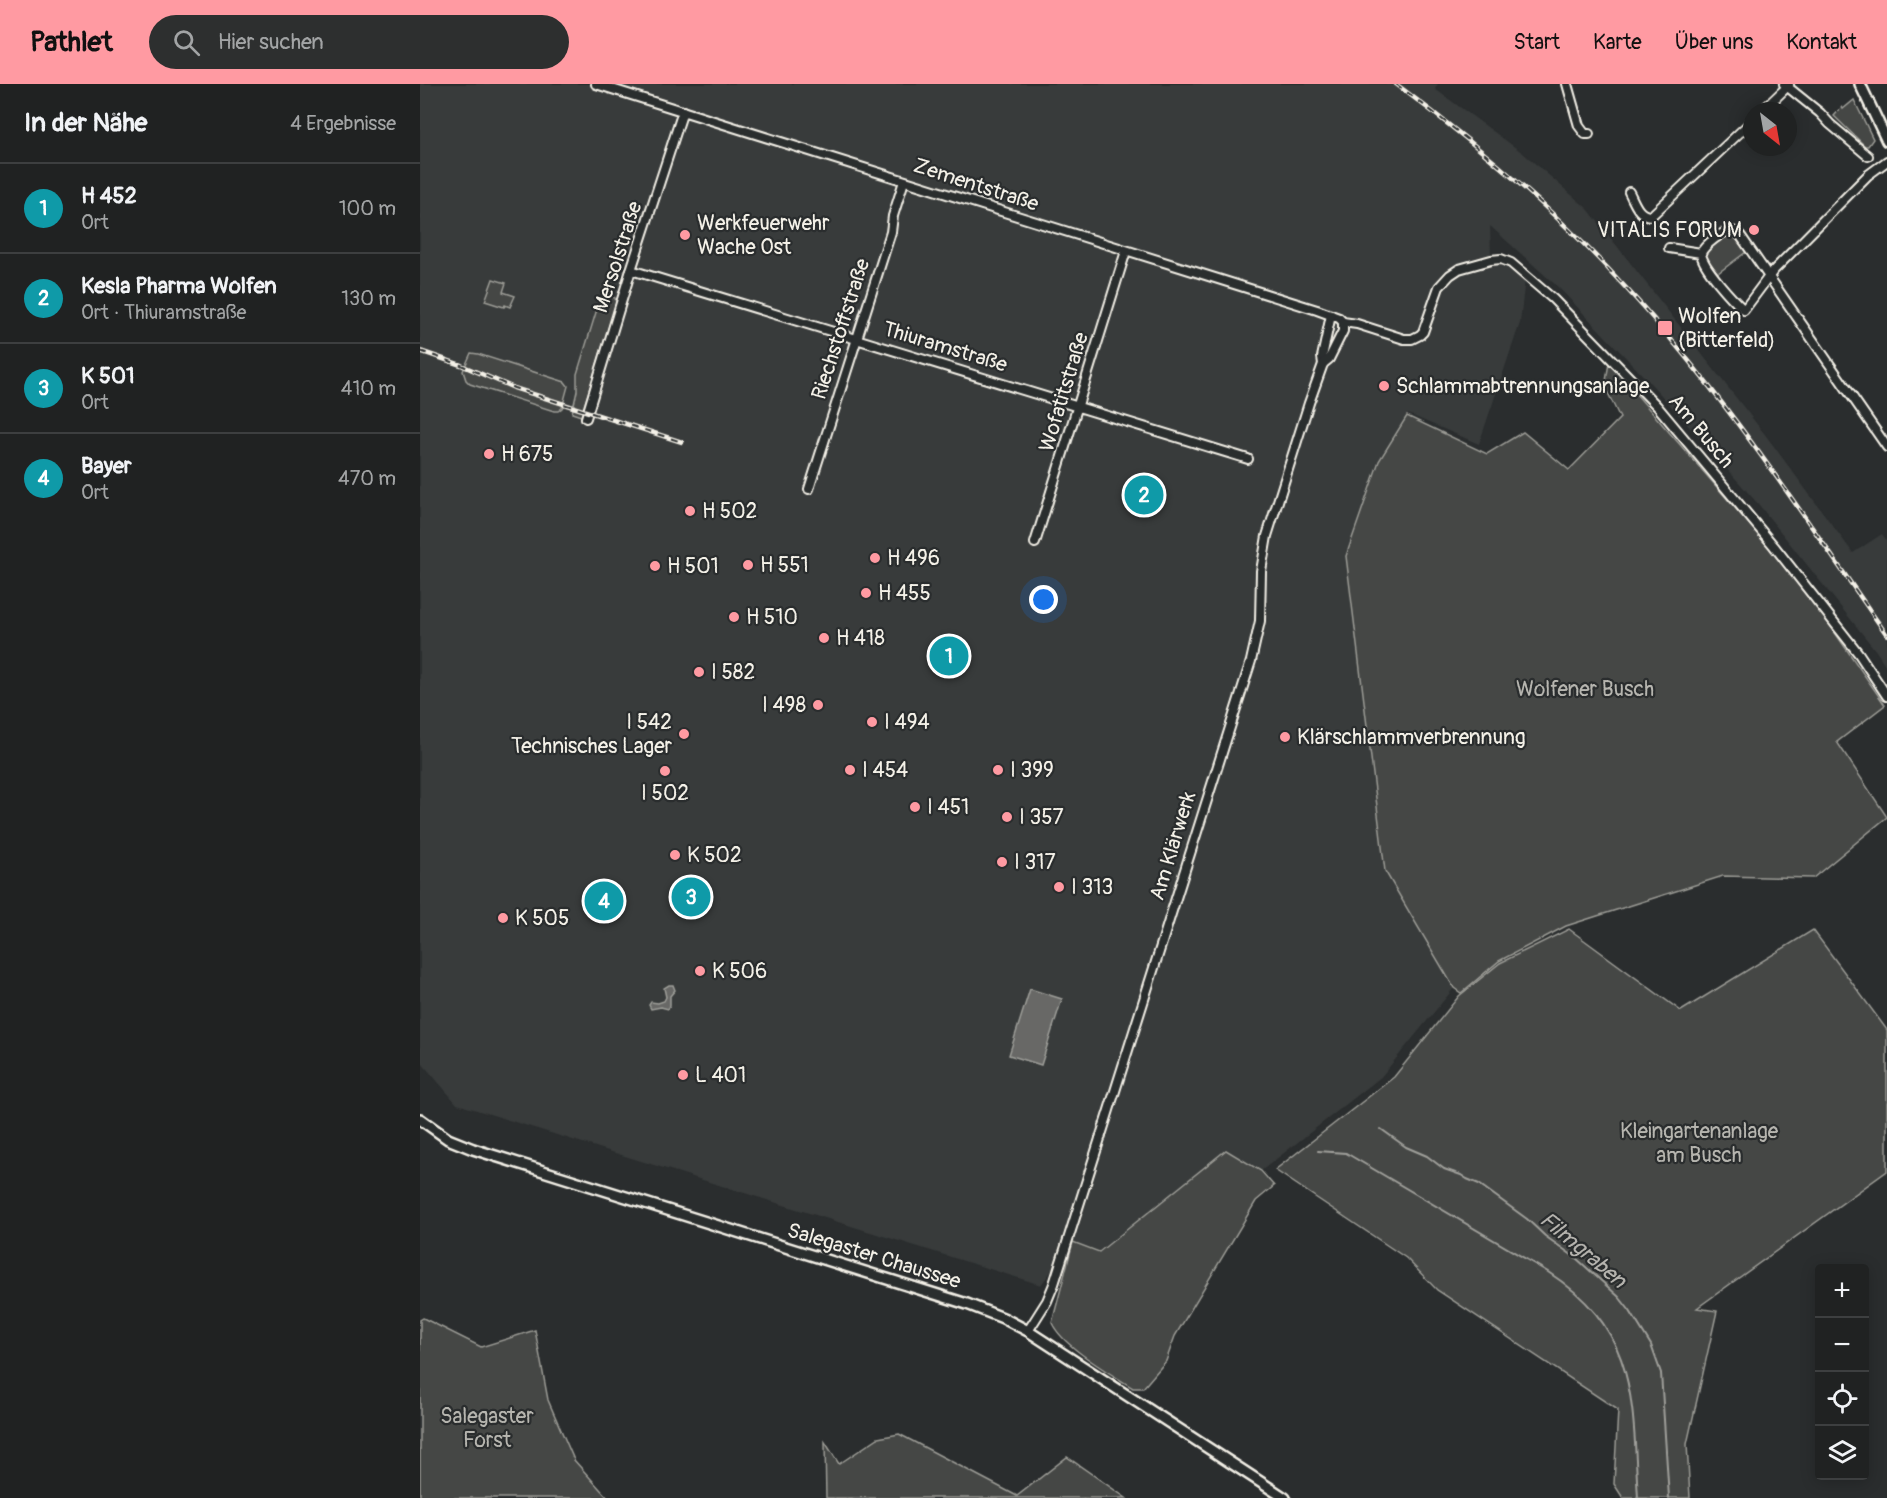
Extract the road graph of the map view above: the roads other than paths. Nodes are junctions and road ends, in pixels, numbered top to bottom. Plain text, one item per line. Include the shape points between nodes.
1 (596, 84) edge
2 (1566, 84) edge
3 (1860, 84) edge
4 (1787, 85) edge
5 (1771, 102) edge
6 (683, 111) junction
7 (1743, 130) edge
8 (1589, 134) dead end
9 (1887, 141) edge
10 (1868, 156) dead end
11 (1887, 161) edge
12 (904, 181) junction
13 (1629, 192) dead end
14 (1669, 248) dead end
15 (1126, 251) junction
16 (1701, 253) junction
17 (631, 270) junction
18 (1768, 277) junction
19 (1331, 315) junction
20 (1343, 322) junction
21 (857, 339) junction
22 (1323, 364) junction
23 (1078, 406) junction
24 (587, 417) dead end
25 (1887, 447) edge
26 (1248, 459) dead end
27 (809, 489) dead end
28 (1035, 543) dead end
29 (1887, 696) edge
30 (420, 1119) edge
31 (1028, 1331) junction
32 (1285, 1498) edge

1 - 6 street, Zementstraße
2 - 8 street via 1579,126
3 - 9 main road
4 - 5 street
4 - 10 street
6 - 12 street, Zementstraße
6 - 17 street, Mersolstraße
7 - 13 street via 1656,213 1644,216
11 - 18 street via 1868,175
12 - 15 street, Zementstraße
12 - 21 street, Riechstoffstraße
14 - 16 street
15 - 19 street, Zementstraße
15 - 23 street, Wofatitstraße
16 - 18 street via 1725,232 1736,232
16 - 18 street via 1702,260 1744,310
17 - 21 street, Thiuramstraße
17 - 24 street, Mersolstraße
18 - 25 street
19 - 20 street, Zementstraße
19 - 22 street, Am Klärwerk
20 - 22 street, Am Klärwerk via 1343,331
20 - 29 street, Am Busch via 1404,339 1416,338 1425,327 1438,287 1449,275 1491,260 1511,263 1553,299 1657,406 1774,546
21 - 23 street, Thiuramstraße
21 - 27 street, Riechstoffstraße
22 - 31 street, Am Klärwerk via 1265,545 1260,621 1251,661 1054,1284
23 - 26 street, Thiuramstraße
23 - 28 street, Wofatitstraße
30 - 31 main road, Salegaster Chaussee via 448,1139 473,1149 967,1304
31 - 32 main road, Salegaster Chaussee

